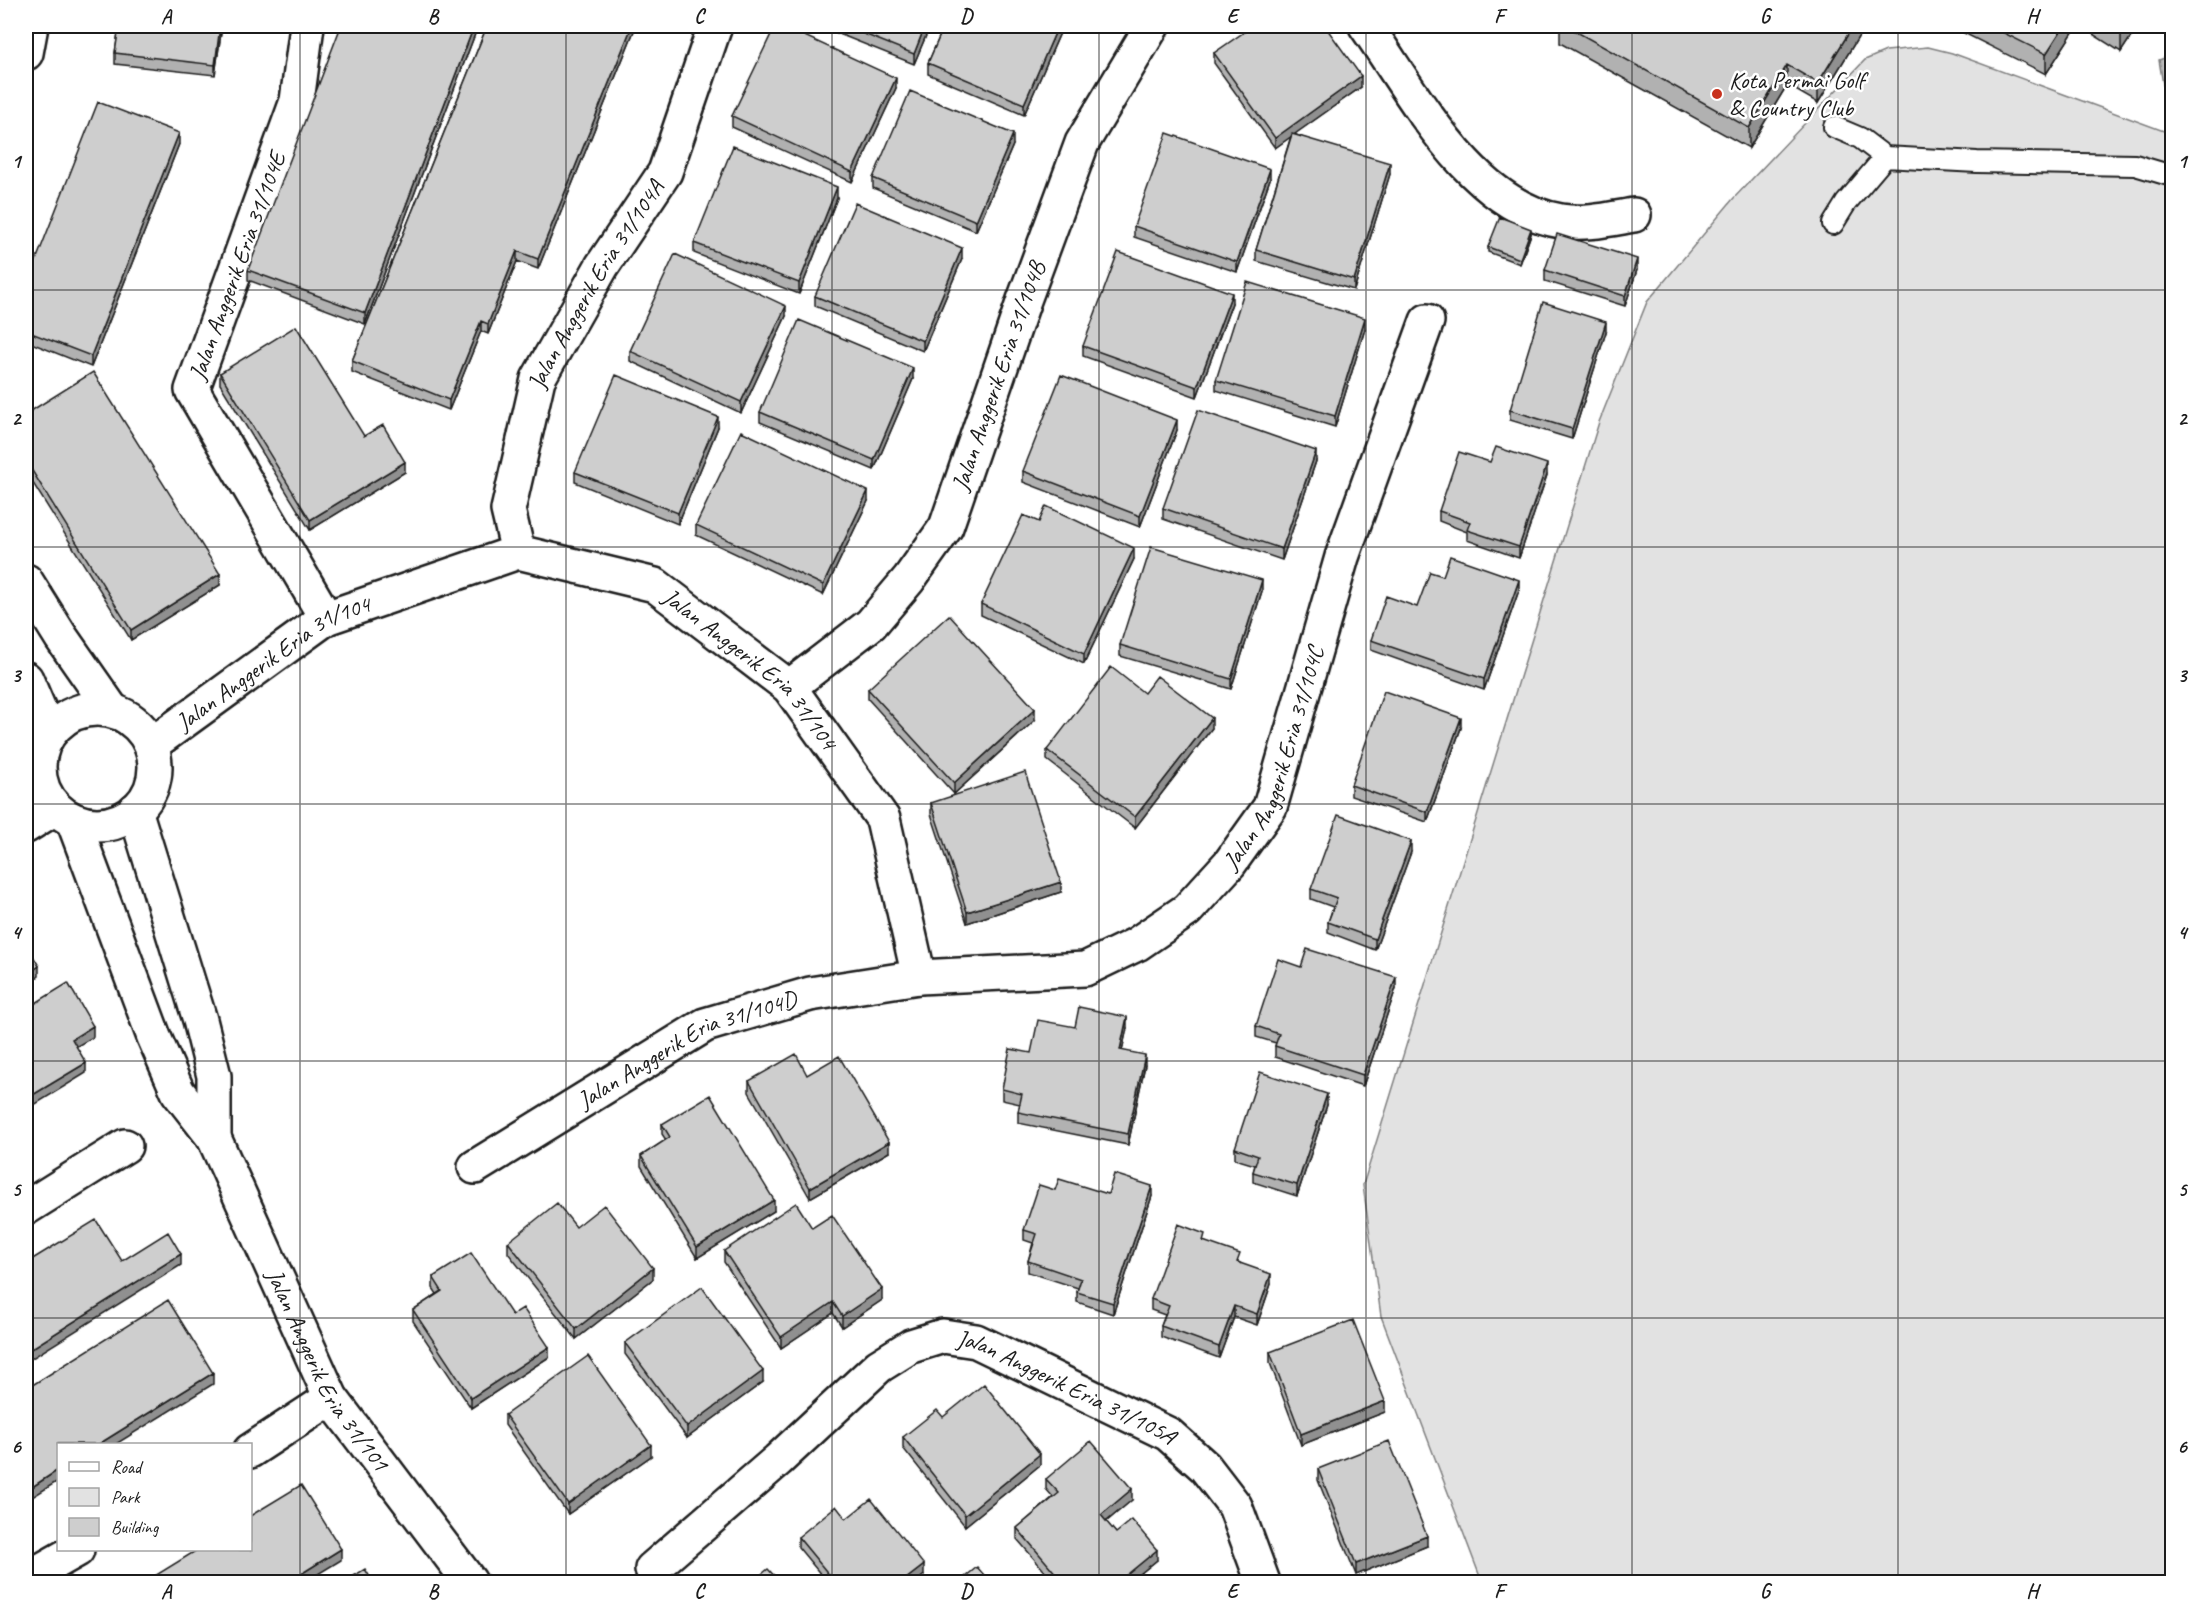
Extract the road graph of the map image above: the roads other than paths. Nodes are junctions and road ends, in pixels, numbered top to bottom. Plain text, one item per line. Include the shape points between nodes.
1 (32, 26) edge
2 (307, 26) edge
3 (715, 26) edge
4 (1152, 26) edge
5 (1366, 26) edge
6 (26, 53) edge
7 (1834, 128) dead end
8 (1885, 157) junction
9 (2172, 176) edge
10 (1634, 215) dead end
11 (1833, 224) dead end
12 (1427, 321) dead end
13 (518, 552) junction
14 (26, 580) edge
15 (326, 618) junction
16 (26, 680) edge
17 (789, 687) junction
18 (112, 710) junction
19 (49, 733) junction
20 (151, 745) junction
21 (135, 810) junction
22 (64, 814) junction
23 (26, 826) edge
24 (920, 977) junction
25 (214, 1138) junction
26 (125, 1146) dead end
27 (475, 1167) dead end
28 (26, 1208) edge
29 (331, 1398) junction
30 (252, 1449) edge
31 (75, 1551) edge
32 (652, 1569) dead end
33 (26, 1579) edge
34 (470, 1582) edge
35 (1263, 1582) edge

1 - 6 street
2 - 15 street, Jalan Anggerik Eria 31/104E via 297,100 192,390
3 - 13 street, Jalan Anggerik Eria 31/104A via 665,172 602,267 538,379 508,510
4 - 17 street, Jalan Anggerik Eria 31/104B via 1082,143 946,527 871,624
5 - 10 street via 1434,125 1465,163 1504,198 1530,212 1561,221 1590,222
7 - 8 lane via 1860,138
8 - 9 lane via 2135,165
8 - 11 lane
12 - 24 street, Jalan Anggerik Eria 31/104C via 1342,557 1270,807 1230,863 1187,910 1137,944 1085,969
13 - 15 street, Jalan Anggerik Eria 31/104
13 - 17 street, Jalan Anggerik Eria 31/104 via 655,585
14 - 18 street
15 - 20 street, Jalan Anggerik Eria 31/104
16 - 19 street
17 - 24 street, Jalan Anggerik Eria 31/104 via 883,819
18 - 19 street via 89,709 66,717
18 - 20 street via 136,723
19 - 22 street via 41,752 39,772 44,792
20 - 21 street via 155,768 149,791
21 - 22 street via 115,822 94,825
21 - 25 street, Jalan Anggerik Eria 31/101 via 214,1076
22 - 23 street
22 - 25 street, Jalan Anggerik Eria 31/101 via 178,1092
24 - 27 street, Jalan Anggerik Eria 31/104D via 810,994 705,1025
25 - 29 street, Jalan Anggerik Eria 31/101
26 - 28 street
29 - 30 street
29 - 34 street, Jalan Anggerik Eria 31/101
31 - 33 street
32 - 35 street, Jalan Anggerik Eria 31/105A via 879,1366 911,1346 943,1336 976,1341 1168,1434 1205,1467 1235,1506

